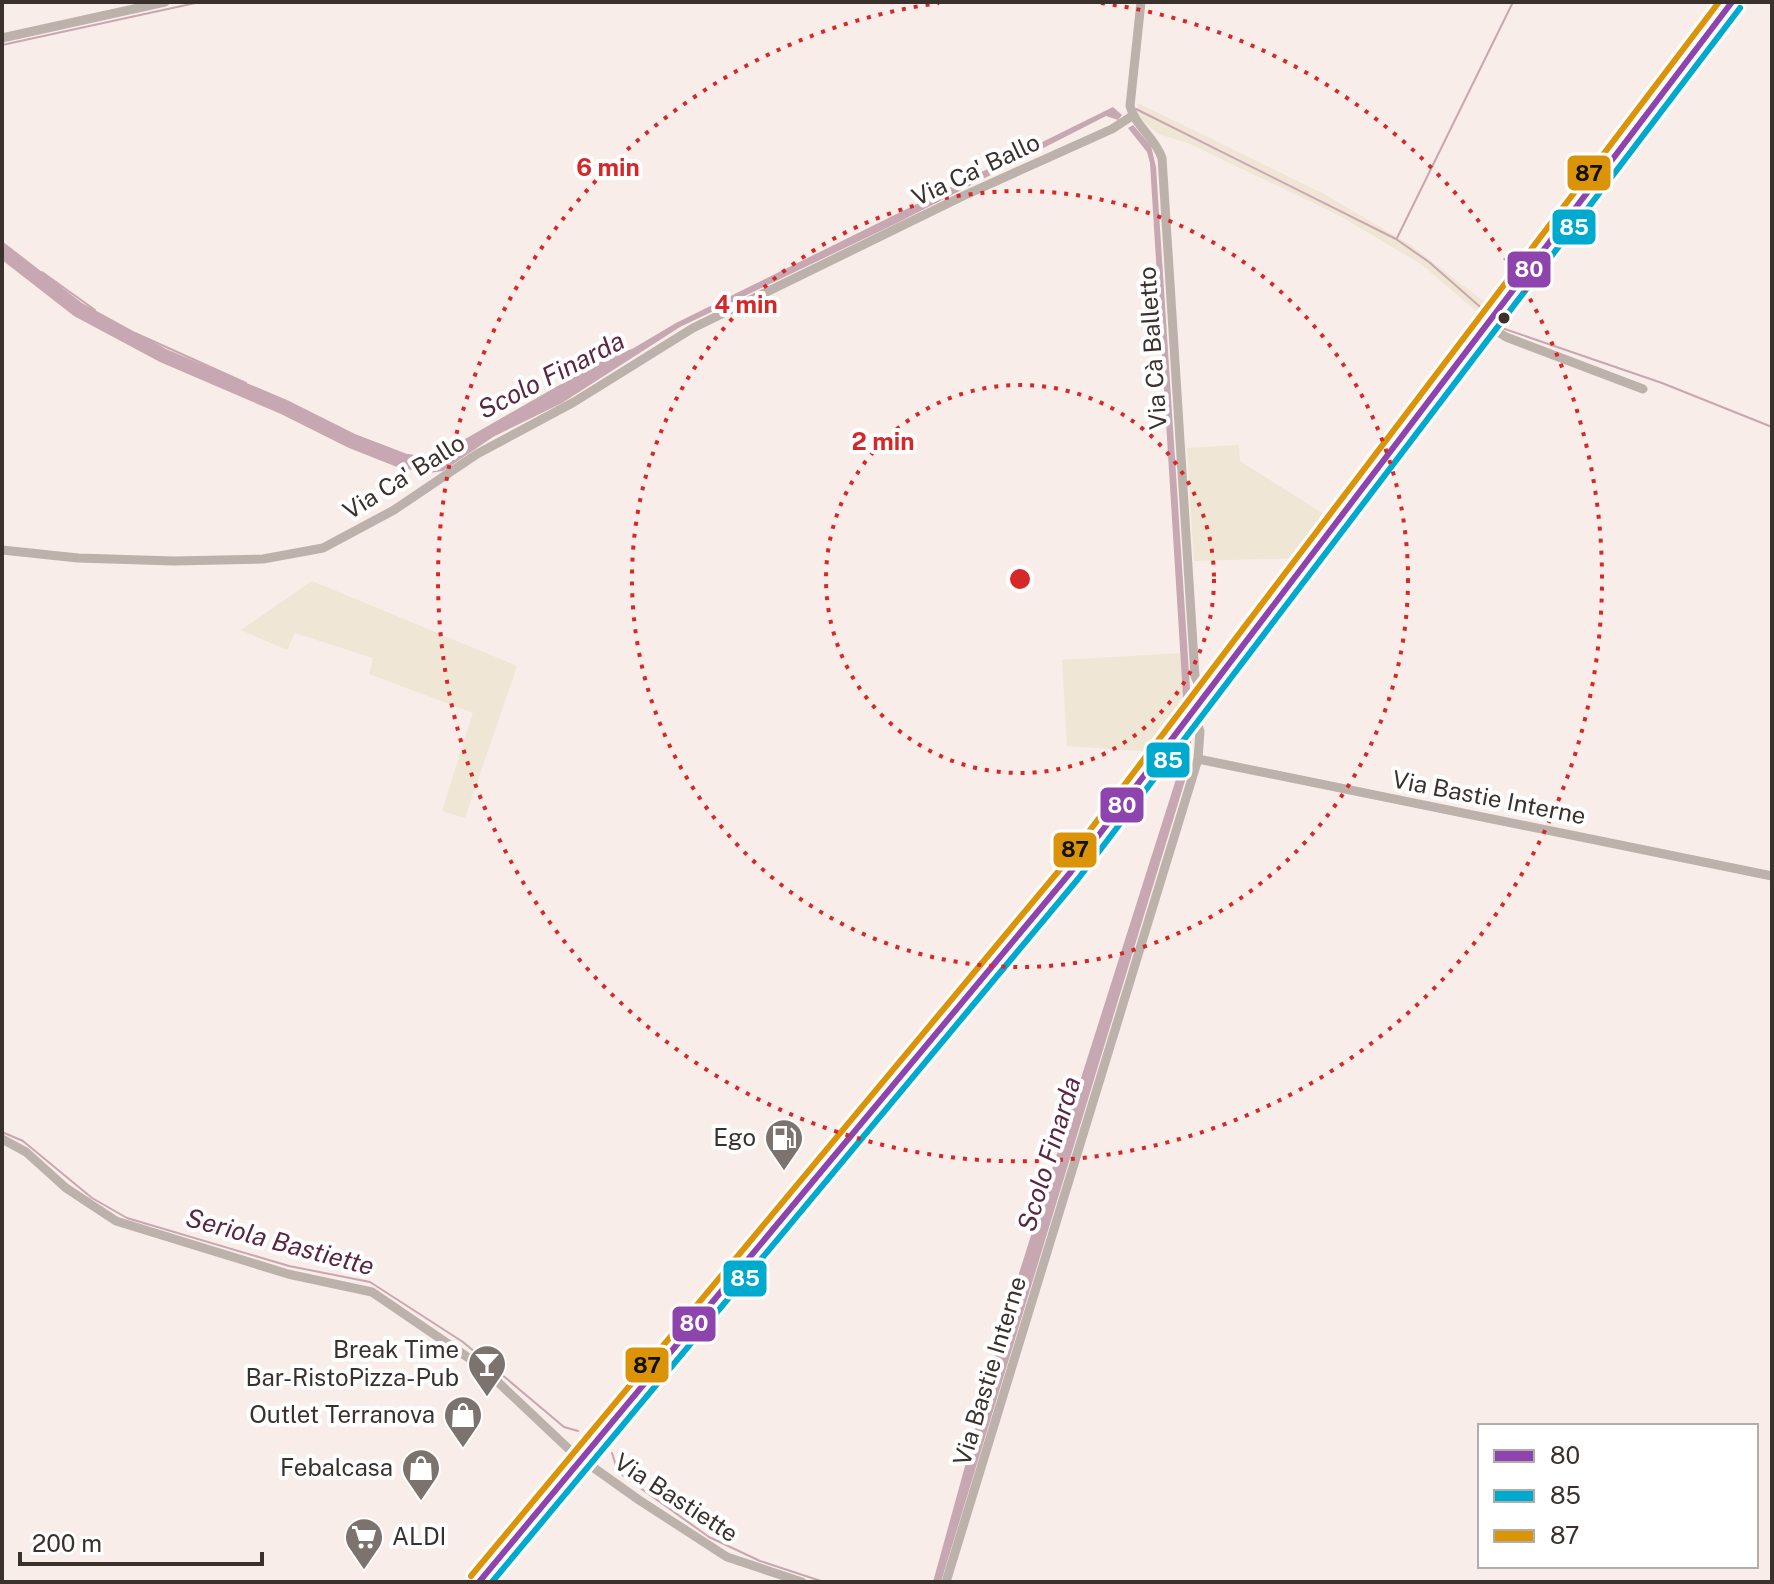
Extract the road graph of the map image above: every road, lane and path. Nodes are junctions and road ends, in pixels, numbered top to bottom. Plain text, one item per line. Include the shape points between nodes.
1 (165, 2) edge
2 (1141, 2) edge
3 (1732, 2) edge
4 (2, 38) edge
5 (1132, 116) junction
6 (1487, 325) junction
7 (1643, 389) dead end
8 (2, 550) edge
9 (1205, 700) junction
10 (1193, 715) junction
11 (1198, 759) junction
12 (1772, 876) edge
13 (2, 1139) edge
14 (582, 1458) junction
15 (479, 1582) edge
16 (802, 1582) edge
17 (946, 1582) edge

1 - 4 street
2 - 5 street
3 - 6 main road
5 - 8 street, Via Ca' Ballo via 670,340 323,548 263,559 174,561
5 - 9 street, Via Cà Balletto via 1155,141 1162,158 1195,676
6 - 7 street
6 - 9 main road
9 - 10 main road
10 - 11 street, Via Bastie Interne via 1200,731
10 - 14 main road via 1070,873
11 - 12 street, Via Bastie Interne
11 - 17 street, Via Bastie Interne
13 - 14 street, Via Bastiette via 26,1152 88,1204 126,1225 288,1274 372,1292 482,1367
14 - 15 main road
14 - 16 street, Via Bastiette via 727,1557

